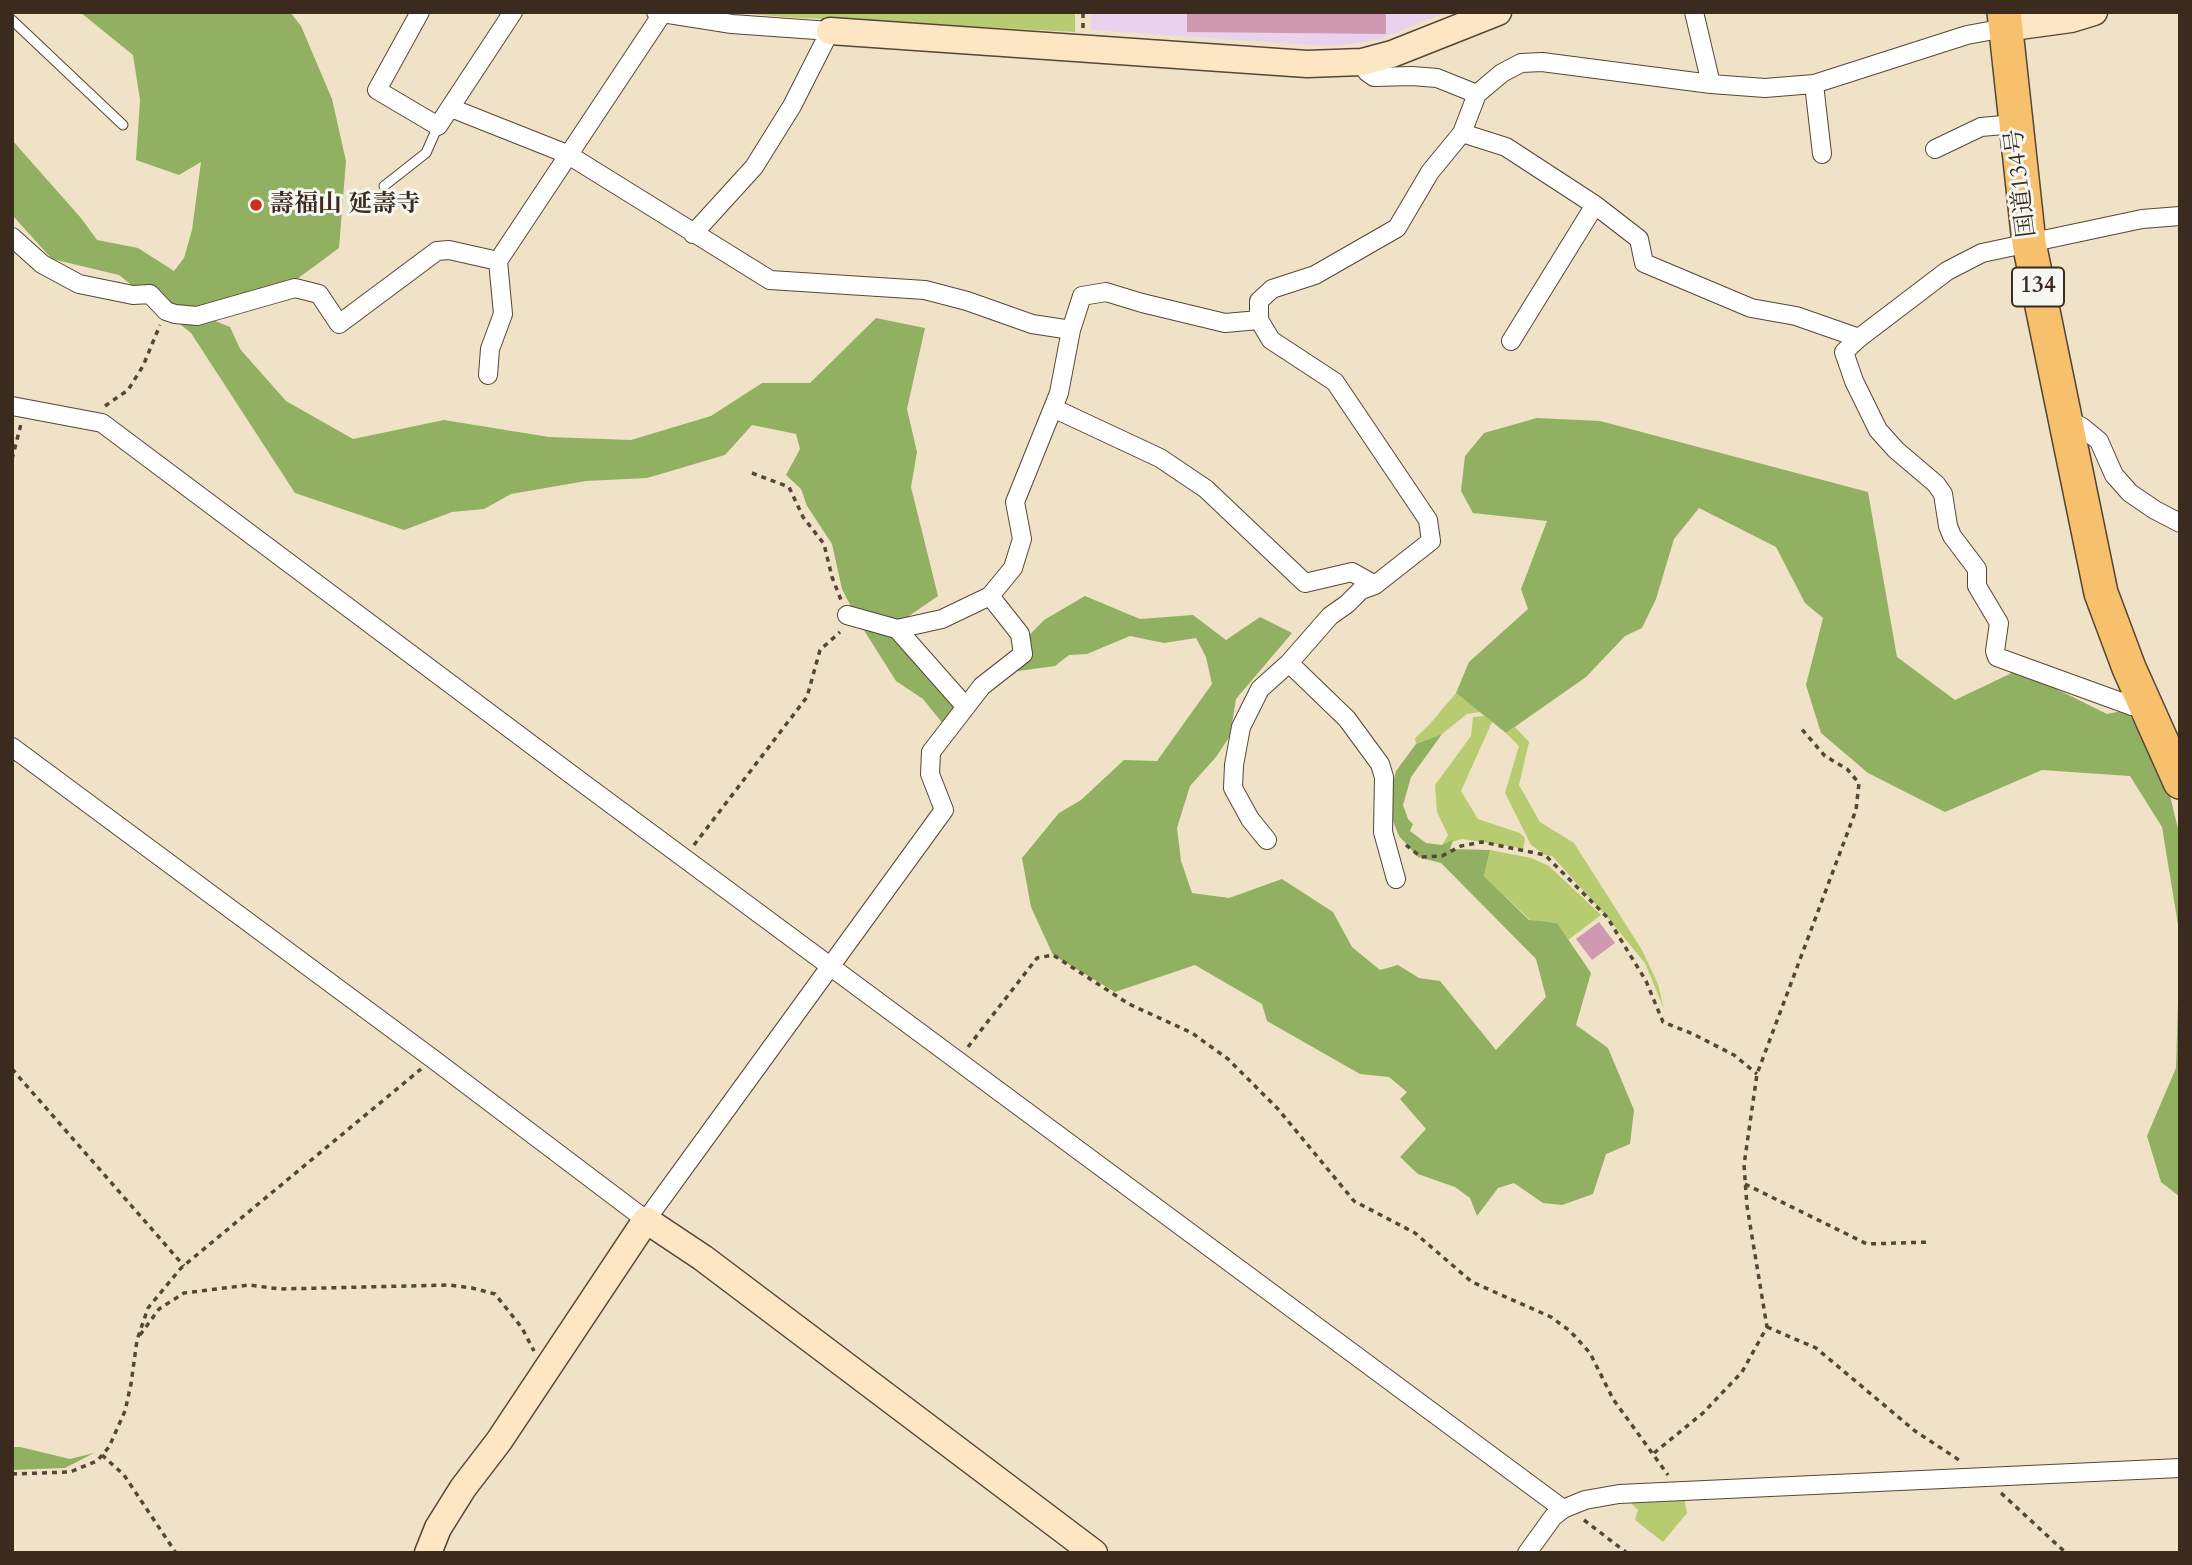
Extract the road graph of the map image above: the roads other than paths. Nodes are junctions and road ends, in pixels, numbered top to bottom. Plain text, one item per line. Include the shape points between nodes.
1 (420, 12) edge
2 (513, 12) edge
3 (1498, 12) edge
4 (1695, 12) edge
5 (659, 13) edge
6 (2089, 13) edge
7 (12, 20) edge
8 (2005, 20) edge
9 (830, 31) junction
10 (1362, 62) junction
11 (1711, 84) junction
12 (1814, 84) junction
13 (1478, 94) junction
14 (451, 108) junction
15 (2015, 124) junction
16 (123, 125) dead end
17 (438, 127) junction
18 (1462, 133) junction
19 (1935, 149) dead end
20 (567, 154) junction
21 (1822, 154) dead end
22 (384, 186) dead end
23 (1595, 205) junction
24 (2180, 216) edge
25 (693, 234) junction
26 (12, 237) edge
27 (2029, 243) junction
28 (498, 261) junction
29 (1259, 320) junction
30 (1071, 330) junction
31 (1859, 338) junction
32 (1511, 341) dead end
33 (488, 375) dead end
34 (18, 407) edge
35 (1053, 408) junction
36 (2064, 418) junction
37 (2180, 523) edge
38 (2095, 558) junction
39 (1375, 585) junction
40 (990, 596) junction
41 (847, 615) road end
42 (897, 628) junction
43 (1289, 663) junction
44 (2144, 705) junction
45 (966, 707) junction
46 (2180, 733) edge
47 (12, 747) edge
48 (2180, 782) edge
49 (1267, 841) dead end
50 (1396, 879) dead end
51 (830, 965) junction
52 (646, 1220) junction
53 (2180, 1468) edge
54 (1567, 1507) junction
55 (428, 1553) edge
56 (1094, 1553) edge
57 (1527, 1553) edge

1 - 17 street via 377,90
2 - 14 street
3 - 10 street
4 - 11 street
5 - 9 street
5 - 20 street
6 - 8 street
7 - 16 lane
8 - 12 street
8 - 15 highway, 国道134号 / 134
9 - 10 street via 1307,64
9 - 25 street via 754,167
10 - 13 street via 1374,77 1437,78
11 - 12 street via 1765,88
11 - 13 street via 1542,62 1521,63
12 - 21 street
13 - 18 street
14 - 17 street
14 - 20 street
15 - 19 street via 1981,127
15 - 27 highway, 国道134号 / 134
17 - 22 lane via 426,153
18 - 23 street via 1506,147
18 - 29 street via 1430,172 1397,228 1315,275 1272,289 1259,302
20 - 25 street
20 - 28 street
23 - 31 street via 1639,239 1644,263 1751,308 1796,316
23 - 32 street
24 - 27 street via 2141,219
25 - 30 street via 770,280 925,290 1032,324
26 - 28 street via 42,264 79,284 150,294 166,311 197,316 295,288 319,294 339,324 437,251
27 - 31 street via 1982,253 1947,271
27 - 36 highway, 国道134号 / 134
28 - 33 street via 503,314 490,349
29 - 30 street via 1225,323 1106,292 1082,296
29 - 39 street via 1271,340 1335,382 1428,520 1431,541
30 - 35 street
31 - 44 street via 1844,352 1854,382 1878,430 1943,494 1952,536 1978,569 1977,586 1999,623 1997,657 2132,706
34 - 51 street via 102,423
35 - 39 street via 1160,458 1206,489 1305,583 1352,572
35 - 40 street via 1015,502 1022,539 1013,568
36 - 37 street via 2099,441 2114,475 2130,493
36 - 38 highway, 国道134号 / 134
38 - 44 highway, 国道134号 / 134 via 2101,593
38 - 46 highway, 国道134号 / 134 via 2134,650
39 - 43 street via 1361,590 1330,617
40 - 42 street via 942,619
40 - 45 street via 1020,634 1023,654 982,686
41 - 42 street
42 - 45 street
43 - 49 street via 1260,688 1241,727 1234,765 1233,788
43 - 50 street via 1347,719 1380,764 1383,822
44 - 48 highway, 国道134号 / 134
45 - 51 street via 931,752 930,774 944,810
47 - 52 street
51 - 52 street
51 - 54 street
52 - 55 street via 463,1488
52 - 56 street via 703,1258
53 - 54 street via 1619,1494
54 - 57 street via 1553,1517

